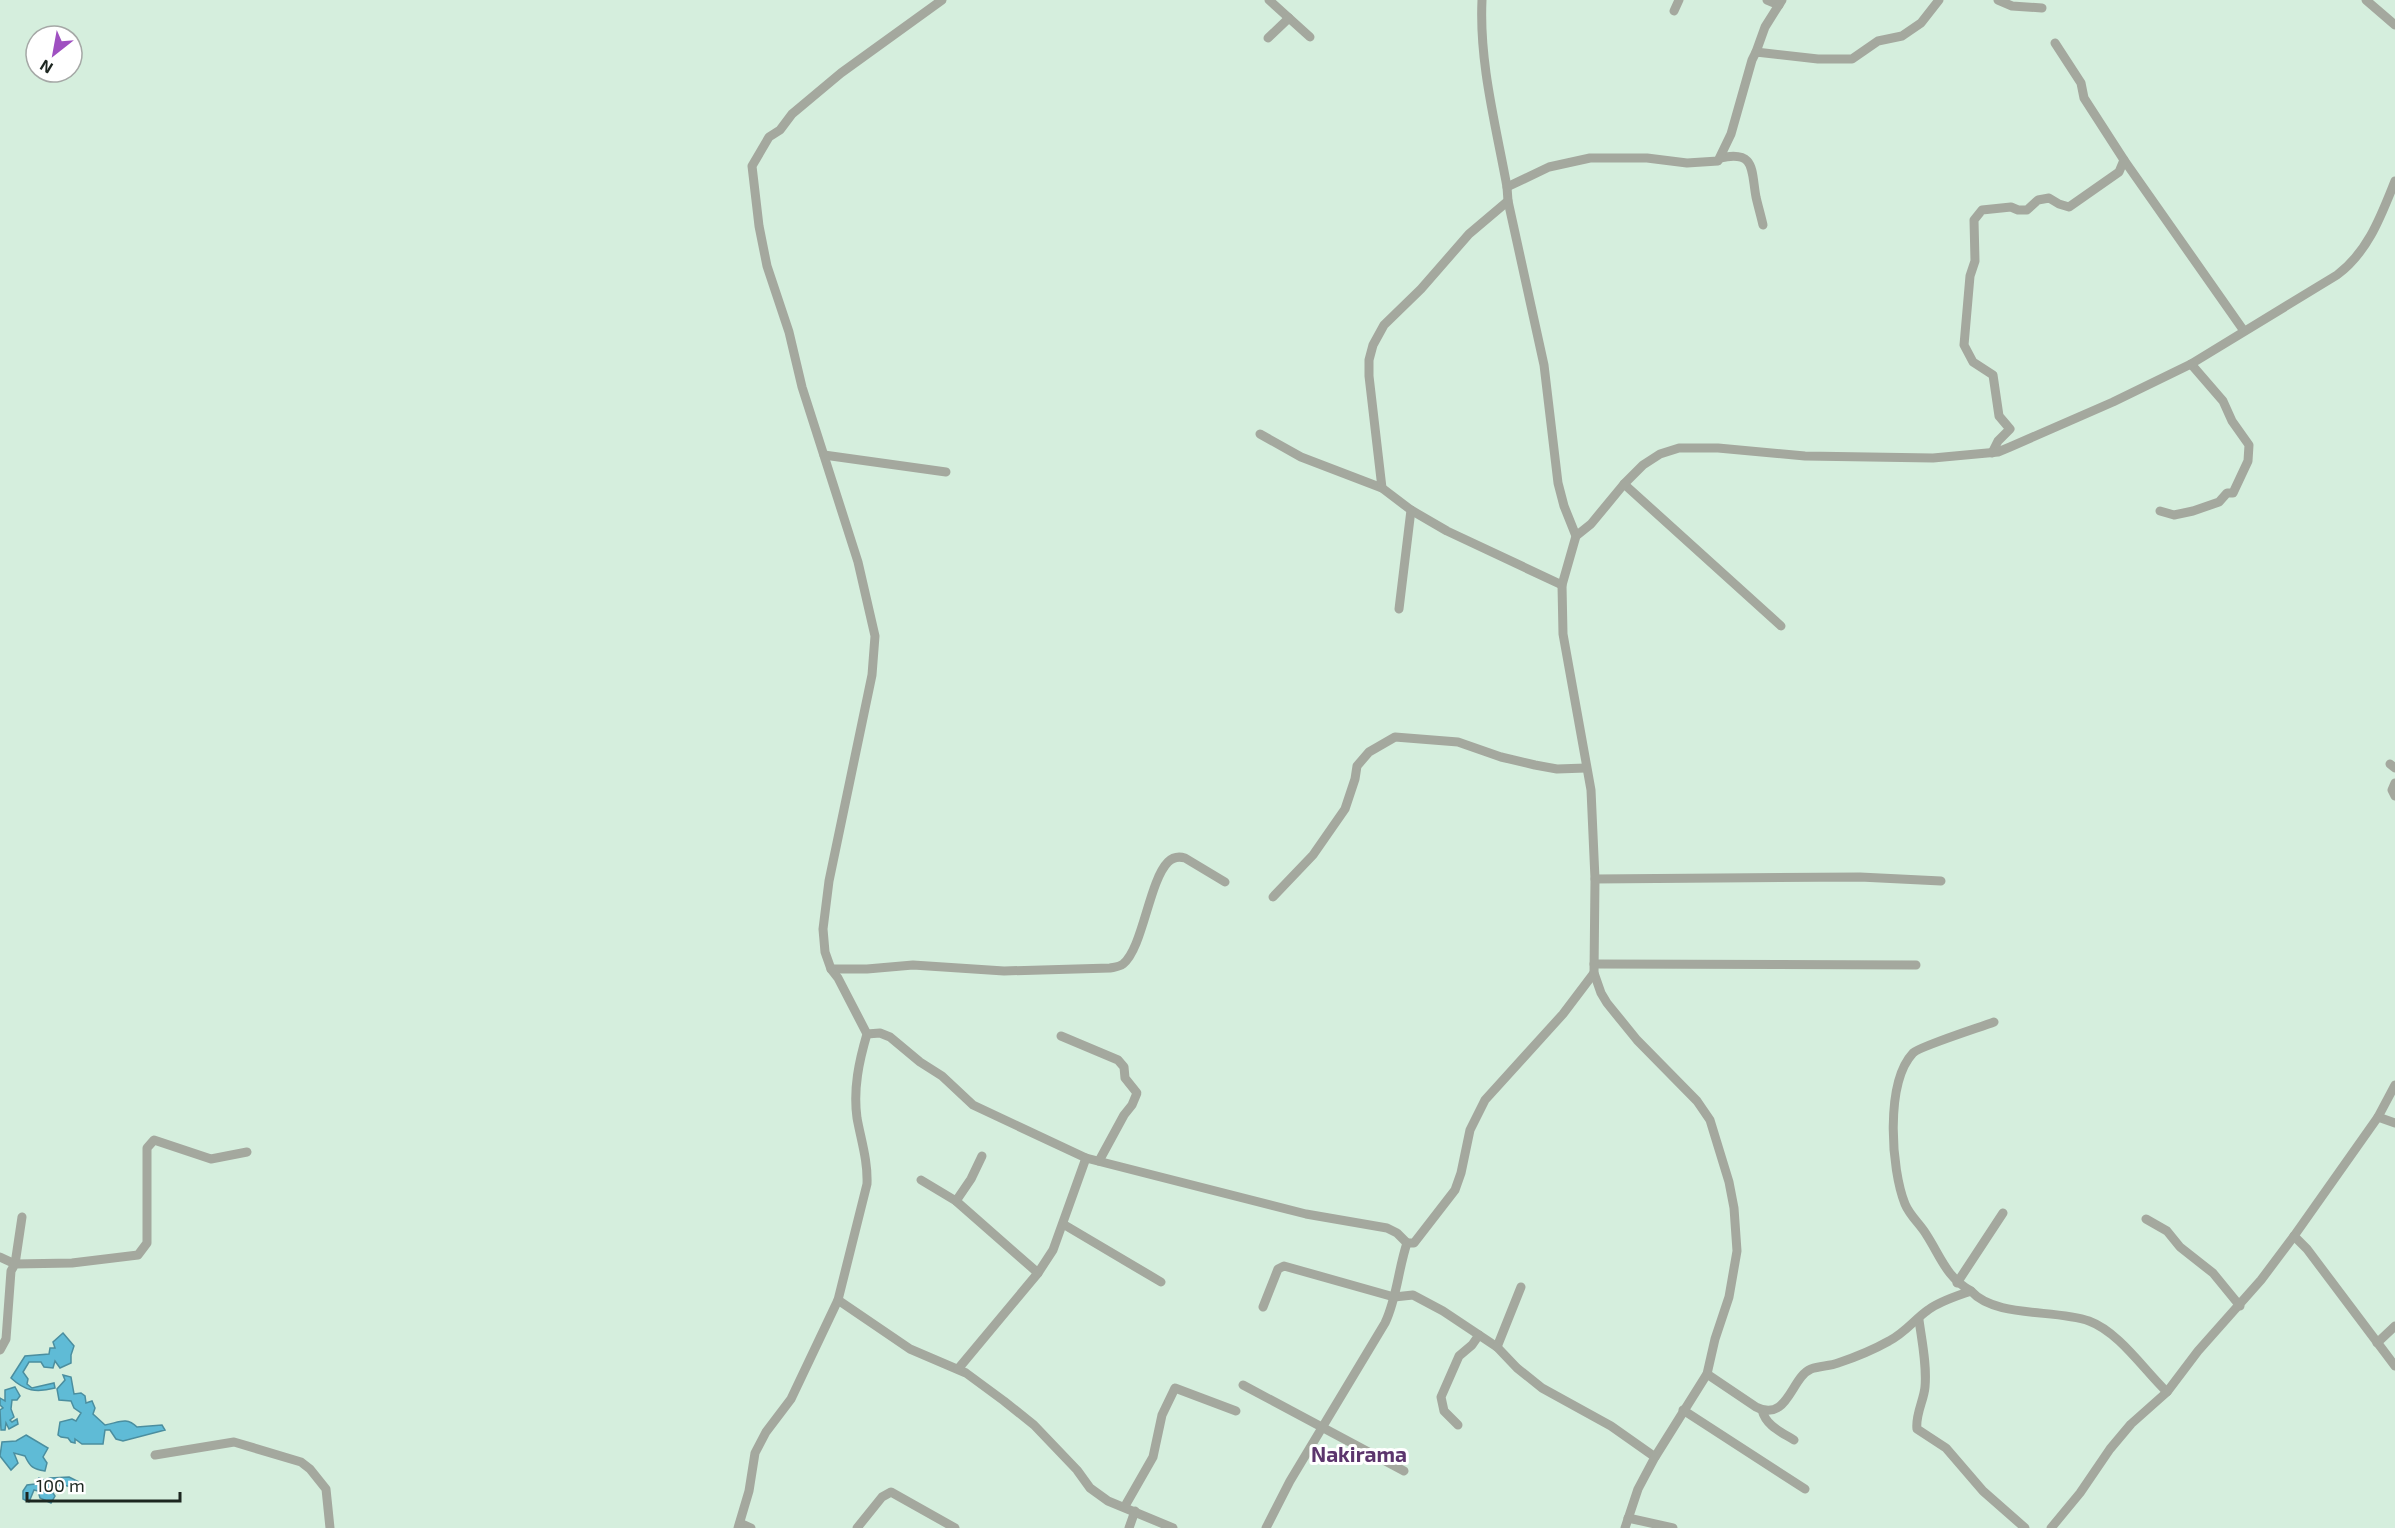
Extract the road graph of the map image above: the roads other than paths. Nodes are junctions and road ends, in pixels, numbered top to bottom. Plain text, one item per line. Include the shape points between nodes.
1 (942, 0) edge
2 (1269, 0) edge
3 (1482, 0) edge
4 (1679, 0) edge
5 (1767, 0) edge
6 (1939, 0) edge
7 (1998, 0) edge
8 (2366, 0) edge
9 (1780, 2) edge
10 (2042, 9) dead end
11 (1674, 11) dead end
12 (1289, 18) junction
13 (2395, 25) edge
14 (1268, 38) dead end
15 (1310, 38) dead end
16 (2055, 43) dead end
17 (1756, 52) junction
18 (1720, 158) junction
19 (2124, 160) junction
20 (2395, 181) edge
21 (1507, 187) junction
22 (1508, 201) junction
23 (1763, 225) dead end
24 (2244, 331) junction
25 (2191, 364) junction
26 (2010, 429) junction
27 (1260, 434) dead end
28 (2017, 444) junction
29 (1992, 453) junction
30 (824, 455) junction
31 (946, 472) dead end
32 (1624, 484) junction
33 (1382, 488) junction
34 (1411, 510) junction
35 (2160, 511) dead end
36 (1576, 536) junction
37 (1562, 585) junction
38 (1399, 609) dead end
39 (1781, 626) dead end
40 (1586, 768) junction
41 (2395, 783) edge
42 (2395, 796) edge
43 (1595, 879) junction
44 (1941, 881) dead end
45 (1225, 882) dead end
46 (1273, 897) dead end
47 (1916, 965) dead end
48 (831, 969) junction
49 (1594, 969) junction
50 (1601, 993) junction
51 (1578, 994) junction
52 (1994, 1022) dead end
53 (867, 1034) junction
54 (1061, 1036) dead end
55 (2395, 1084) edge
56 (2378, 1117) junction
57 (2395, 1123) edge
58 (247, 1152) dead end
59 (982, 1156) dead end
60 (1086, 1158) junction
61 (1100, 1161) junction
62 (921, 1180) dead end
63 (956, 1201) junction
64 (2003, 1213) dead end
65 (22, 1217) dead end
66 (2146, 1219) dead end
67 (1063, 1224) junction
68 (2294, 1236) junction
69 (1407, 1244) junction
70 (0, 1257) edge
71 (15, 1264) junction
72 (1038, 1273) junction
73 (1161, 1282) dead end
74 (1957, 1283) junction
75 (1521, 1287) dead end
76 (1971, 1291) junction
77 (1394, 1297) junction
78 (838, 1300) junction
79 (2240, 1306) junction
80 (1263, 1307) dead end
81 (1919, 1320) junction
82 (2395, 1326) edge
83 (1479, 1335) junction
84 (2377, 1343) junction
85 (1497, 1347) junction
86 (0, 1350) edge
87 (2395, 1366) edge
88 (958, 1369) junction
89 (1707, 1374) junction
90 (1243, 1384) dead end
91 (2167, 1392) junction
92 (1683, 1410) junction
93 (1762, 1410) junction
94 (1236, 1411) dead end
95 (1458, 1425) dead end
96 (1322, 1426) junction
97 (1794, 1440) dead end
98 (155, 1455) dead end
99 (1655, 1457) junction
100 (1404, 1471) dead end
101 (1805, 1489) dead end
102 (1125, 1506) junction
103 (1135, 1511) junction
104 (1627, 1523) edge
105 (739, 1526) edge
106 (330, 1528) edge
107 (751, 1528) edge
108 (857, 1528) edge
109 (955, 1528) edge
110 (1129, 1528) edge
111 (1173, 1528) edge
112 (1266, 1528) edge
113 (1673, 1528) edge
114 (2025, 1528) edge
115 (2051, 1528) edge

1 - 30 street via 792,114 769,137 752,166 767,266
2 - 12 street
3 - 21 street via 1485,67
4 - 11 street
5 - 9 street
6 - 17 street via 1921,23 1902,36 1878,41 1852,59
7 - 10 street via 2012,6
8 - 13 street
9 - 17 street
12 - 14 street
12 - 15 street
16 - 19 street via 2081,83 2084,99
17 - 18 street
18 - 21 street via 1687,163 1590,158 1550,167
18 - 23 street via 1740,156 1752,168
19 - 24 street
19 - 26 street via 2119,172 2069,207 2049,198 2038,200 2027,210 1982,210 1974,220 1975,261 1970,276 1964,345 1973,362 1994,375 1999,416
20 - 24 street via 2371,236 2351,265
21 - 22 street
22 - 33 street via 1469,234 1384,325 1373,345 1369,376
22 - 36 street via 1544,365 1558,483
24 - 25 street
25 - 28 street
25 - 35 street via 2223,401 2245,438 2249,445 2248,461 2233,493 2219,501 2174,515
26 - 28 street
26 - 29 street
27 - 33 street via 1301,457
28 - 29 street
29 - 32 street via 1887,458 1679,447 1643,465
30 - 31 street
30 - 48 street via 858,562 875,636 872,675 824,911 825,952
32 - 36 street
32 - 39 street
33 - 34 street
34 - 37 street
34 - 38 street
36 - 37 street
37 - 40 street via 1563,634
40 - 43 street
40 - 46 street via 1557,769 1510,760 1458,742 1395,737 1369,752 1357,766 1345,809 1313,855
41 - 42 street
43 - 44 street via 1794,877
43 - 49 street
45 - 48 street via 1185,858 1172,858 1163,869 1139,934 1121,966 1004,972 913,965
47 - 49 street
48 - 53 street
49 - 50 street
49 - 51 street
50 - 51 street
50 - 89 street via 1637,1040 1697,1101 1714,1132 1729,1182 1737,1251 1729,1297
51 - 69 street via 1485,1100 1470,1130 1455,1190 1414,1243
52 - 74 street via 1914,1052 1898,1089 1892,1130 1905,1203
53 - 60 street via 890,1037 973,1105
53 - 78 street via 855,1096 867,1184
54 - 61 street via 1118,1060 1137,1093
55 - 56 street
56 - 57 street
56 - 68 street
58 - 71 street via 211,1159 154,1140 147,1148 147,1243 138,1255 72,1263
59 - 63 street
60 - 61 street
60 - 67 street
61 - 69 street via 1306,1214 1387,1228
62 - 63 street
63 - 72 street
64 - 74 street
65 - 71 street
66 - 79 street via 2167,1232 2212,1273
67 - 72 street
67 - 73 street
68 - 79 street
68 - 84 street
69 - 77 street
70 - 71 street
71 - 86 street via 11,1271 6,1339
72 - 88 street
74 - 76 street
75 - 85 street
76 - 81 street via 1927,1310
76 - 91 street via 1976,1297 2002,1307 2074,1318 2102,1327
77 - 80 street via 1284,1266 1278,1269
77 - 83 street via 1413,1296
77 - 96 street via 1386,1323
78 - 88 street via 910,1349
78 - 105 street via 791,1399 755,1453
79 - 91 street
81 - 93 street via 1872,1350 1804,1374 1786,1401 1771,1410
81 - 114 street via 1926,1378 1917,1429 1946,1448 1983,1491
82 - 84 street
83 - 85 street
83 - 95 street via 1459,1356 1441,1397 1444,1411
84 - 87 street
85 - 99 street via 1542,1388 1611,1426
88 - 102 street via 1034,1425 1090,1488 1116,1506
89 - 92 street
89 - 93 street
90 - 96 street
91 - 115 street via 2131,1424
92 - 99 street
92 - 101 street
93 - 97 street via 1764,1419
94 - 102 street via 1175,1388 1162,1415 1153,1457
96 - 100 street
96 - 112 street
98 - 106 street via 234,1442 301,1462 326,1489
99 - 104 street via 1638,1489
102 - 103 street
103 - 110 street
103 - 111 street
104 - 113 street
105 - 107 street
108 - 109 street via 882,1497 891,1492

